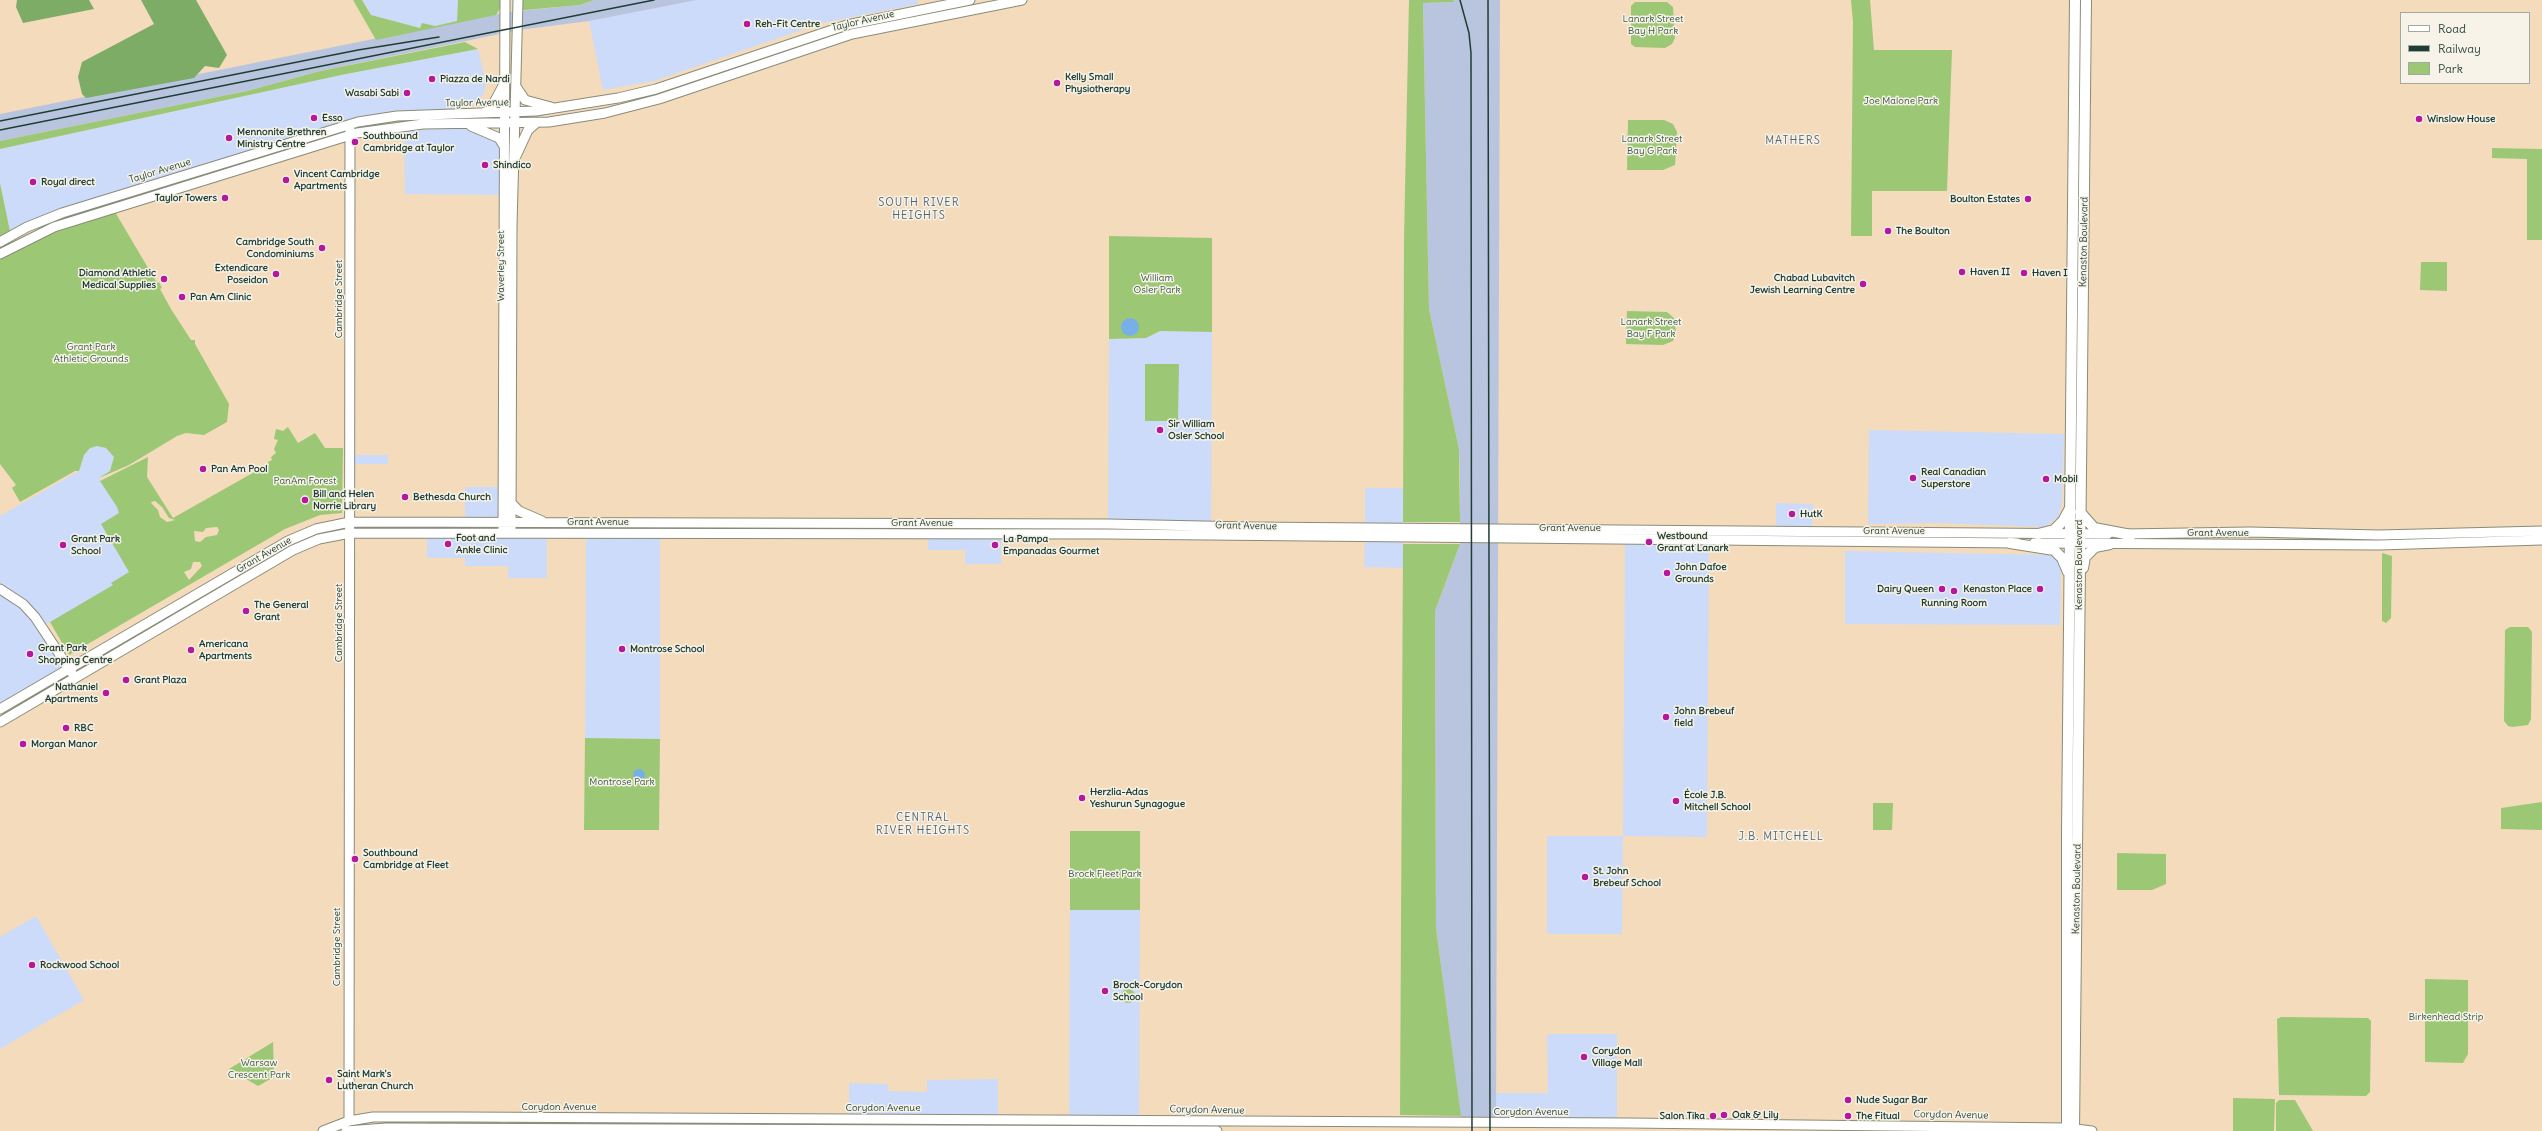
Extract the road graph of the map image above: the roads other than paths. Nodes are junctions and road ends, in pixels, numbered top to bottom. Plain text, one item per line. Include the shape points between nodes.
1 (505, 0) edge
2 (518, 0) edge
3 (970, 0) edge
4 (1022, 0) edge
5 (2075, 0) edge
6 (2086, 0) edge
7 (960, 2) junction
8 (948, 15) junction
9 (505, 83) junction
10 (517, 88) junction
11 (558, 108) junction
12 (482, 113) junction
13 (505, 113) junction
14 (516, 113) junction
15 (536, 123) junction
16 (466, 124) junction
17 (504, 124) junction
18 (516, 124) junction
19 (351, 125) junction
20 (350, 135) junction
21 (504, 146) junction
22 (514, 161) junction
23 (0, 242) edge
24 (0, 254) edge
25 (511, 503) junction
26 (2075, 509) junction
27 (350, 522) junction
28 (507, 522) junction
29 (547, 523) junction
30 (2542, 531) edge
31 (350, 532) junction
32 (507, 533) junction
33 (2076, 533) junction
34 (2038, 534) junction
35 (2131, 534) junction
36 (2542, 540) edge
37 (2010, 543) junction
38 (2075, 544) junction
39 (2110, 544) junction
40 (2070, 576) junction
41 (0, 589) edge
42 (2079, 596) junction
43 (69, 669) junction
44 (76, 677) junction
45 (0, 709) edge
46 (0, 722) edge
47 (349, 1121) junction
48 (2070, 1129) edge
49 (323, 1131) edge
50 (346, 1131) edge
51 (1217, 1131) edge
52 (2092, 1131) edge

1 - 9 main road, Waverley Street
2 - 10 main road, Waverley Street
3 - 7 main road, Taylor Avenue
4 - 8 main road, Taylor Avenue
5 - 26 main road, Kenaston Boulevard
6 - 26 main road, Kenaston Boulevard
7 - 8 main road
7 - 11 main road, Taylor Avenue via 847,25 645,92
8 - 15 main road, Taylor Avenue via 837,38 634,106
9 - 12 main road via 490,110
9 - 13 main road, Waverley Street
10 - 11 main road via 526,100
10 - 14 main road, Waverley Street
11 - 14 main road, Taylor Avenue
12 - 13 main road, Taylor Avenue
12 - 19 main road, Taylor Avenue via 397,116
13 - 14 main road, Taylor Avenue
13 - 17 main road, Waverley Street
14 - 18 main road, Waverley Street
15 - 18 main road, Taylor Avenue
15 - 22 main road via 528,130
16 - 17 main road, Taylor Avenue
16 - 20 main road, Taylor Avenue via 416,125
16 - 21 main road via 499,138
17 - 18 main road, Taylor Avenue
17 - 21 main road, Waverley Street
18 - 22 main road, Waverley Street
19 - 20 main road, Cambridge Street
19 - 23 main road, Taylor Avenue via 51,217
20 - 24 main road, Taylor Avenue via 54,227
20 - 27 main road, Cambridge Street
21 - 28 main road, Waverley Street
22 - 25 main road, Waverley Street
25 - 28 main road, Waverley Street
25 - 29 main road via 518,511
26 - 33 main road, Kenaston Boulevard
26 - 34 main road via 2054,530
26 - 35 main road via 2094,528
27 - 28 main road, Grant Avenue
27 - 31 main road, Cambridge Street
27 - 43 main road, Grant Avenue via 316,529 288,541
28 - 29 main road, Grant Avenue
28 - 32 main road, Waverley Street
29 - 34 main road, Grant Avenue via 1108,524
30 - 35 main road, Grant Avenue via 2379,535 2250,532
31 - 32 main road, Grant Avenue
31 - 44 main road, Grant Avenue via 318,539 294,550
31 - 47 main road, Cambridge Street
32 - 37 main road, Grant Avenue via 1100,534
33 - 34 main road, Grant Avenue
33 - 35 main road, Grant Avenue
33 - 38 main road, Kenaston Boulevard
36 - 39 main road, Grant Avenue via 2379,545
37 - 38 main road, Grant Avenue
37 - 40 main road via 2054,550 2062,558
38 - 39 main road, Grant Avenue
38 - 40 main road, Kenaston Boulevard
38 - 42 main road, Kenaston Boulevard
39 - 42 main road via 2095,547 2085,557
40 - 48 main road, Kenaston Boulevard via 2066,834
41 - 43 main road via 23,604 35,617
42 - 48 main road, Kenaston Boulevard
43 - 44 main road
43 - 45 main road, Grant Avenue
44 - 46 main road, Grant Avenue
47 - 48 main road, Corydon Avenue via 373,1117 734,1118
47 - 49 main road, Corydon Avenue
48 - 52 main road, Corydon Avenue
50 - 51 main road, Corydon Avenue via 377,1128

